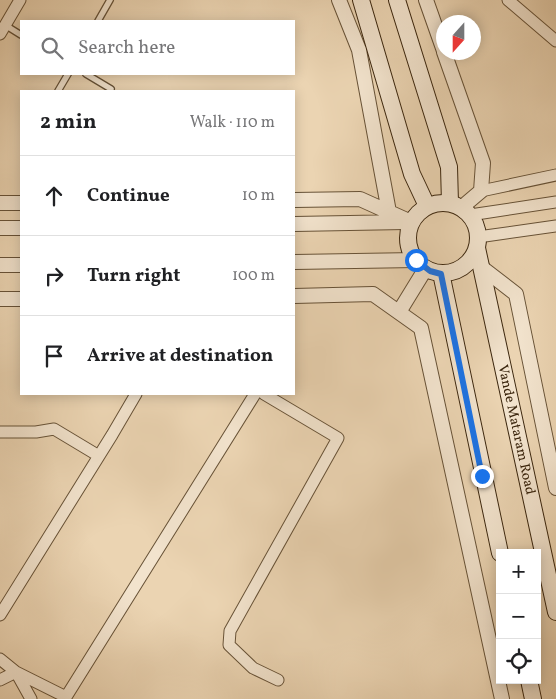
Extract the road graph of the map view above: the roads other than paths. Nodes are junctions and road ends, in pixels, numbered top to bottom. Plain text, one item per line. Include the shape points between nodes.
1 (20, 0) edge
2 (110, 0) edge
3 (339, 0) edge
4 (361, 0) edge
5 (397, 0) edge
6 (426, 0) edge
7 (508, 0) edge
8 (99, 20) edge
9 (436, 29) edge
10 (2, 30) edge
11 (20, 35) edge
12 (554, 36) edge
13 (447, 60) edge
14 (67, 75) edge
15 (88, 75) edge
16 (111, 89) dead end
17 (59, 90) edge
18 (556, 175) edge
19 (481, 191) junction
20 (295, 200) edge
21 (556, 202) edge
22 (0, 203) edge
23 (20, 203) edge
24 (427, 206) junction
25 (460, 209) junction
26 (389, 212) junction
27 (411, 222) junction
28 (295, 224) edge
29 (556, 226) edge
30 (0, 228) edge
31 (20, 228) edge
32 (478, 242) junction
33 (295, 262) edge
34 (0, 265) edge
35 (20, 265) edge
36 (481, 267) junction
37 (428, 268) junction
38 (295, 296) edge
39 (0, 298) edge
40 (20, 298) edge
41 (399, 312) junction
42 (135, 395) edge
43 (254, 395) edge
44 (266, 395) edge
45 (0, 432) edge
46 (100, 456) junction
47 (556, 488) edge
48 (499, 549) edge
49 (556, 612) edge
50 (0, 615) edge
51 (0, 659) edge
52 (16, 672) junction
53 (0, 680) edge
54 (278, 680) dead end
55 (530, 684) edge
56 (31, 699) edge
57 (502, 699) edge
58 (533, 699) edge

1 - 10 street
2 - 8 lane
3 - 26 street via 359,50
4 - 24 main road via 412,174
5 - 25 main road
6 - 9 street
7 - 12 street
10 - 11 lane
13 - 19 street via 482,163
14 - 17 lane
15 - 16 lane
18 - 19 street
19 - 25 street
20 - 26 street via 360,199
21 - 25 street
22 - 23 street
24 - 25 main road via 438,203
24 - 27 main road
25 - 32 main road via 476,225
26 - 27 street
27 - 28 street
27 - 37 main road via 408,245 412,256
29 - 32 street
30 - 31 street
32 - 36 main road, Vande Mataram Road
32 - 37 main road via 472,259 464,267 453,272
33 - 37 street
34 - 35 street
36 - 47 street via 516,294
36 - 49 main road, Vande Mataram Road
37 - 41 street
37 - 48 main road
38 - 41 street via 373,294
39 - 40 street
41 - 57 street via 421,328
42 - 46 street
43 - 52 street via 66,697
44 - 54 street via 338,438 230,632 229,645 253,668
45 - 46 street via 54,429
46 - 50 street
51 - 52 street
52 - 53 street
52 - 56 street
55 - 58 main road

